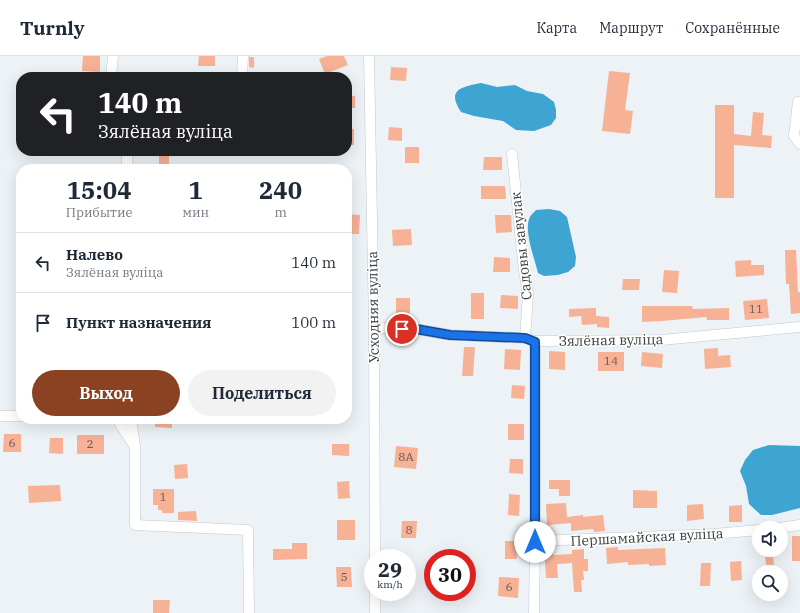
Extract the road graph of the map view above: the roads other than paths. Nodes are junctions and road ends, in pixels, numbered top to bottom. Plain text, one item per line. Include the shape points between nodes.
1 (113, 56) edge
2 (243, 56) edge
3 (369, 56) edge
4 (111, 72) edge
5 (242, 72) edge
6 (800, 102) edge
7 (800, 144) edge
8 (512, 154) dead end
9 (800, 327) edge
10 (374, 328) junction
11 (525, 338) junction
12 (535, 342) junction
13 (0, 416) edge
14 (16, 416) edge
15 (120, 424) edge
16 (132, 424) edge
17 (134, 446) junction
18 (800, 525) edge
19 (788, 527) edge
20 (752, 531) edge
21 (535, 542) junction
22 (375, 549) edge
23 (375, 601) edge
24 (249, 613) edge
25 (375, 613) edge
26 (534, 613) edge

1 - 4 street
2 - 5 street
3 - 10 street, Усходняя вуліца
6 - 7 street via 794,136
8 - 11 street, Садовы завулак via 528,294
9 - 12 street, Зялёная вуліца via 661,340
10 - 11 street, Зялёная вуліца
10 - 22 street, Усходняя вуліца
11 - 12 street, Зялёная вуліца
12 - 21 street
13 - 14 street
15 - 17 street
16 - 17 street
17 - 24 street via 135,525 248,530
18 - 19 street
20 - 21 street, Першамайская вуліца
21 - 26 street
23 - 25 street

